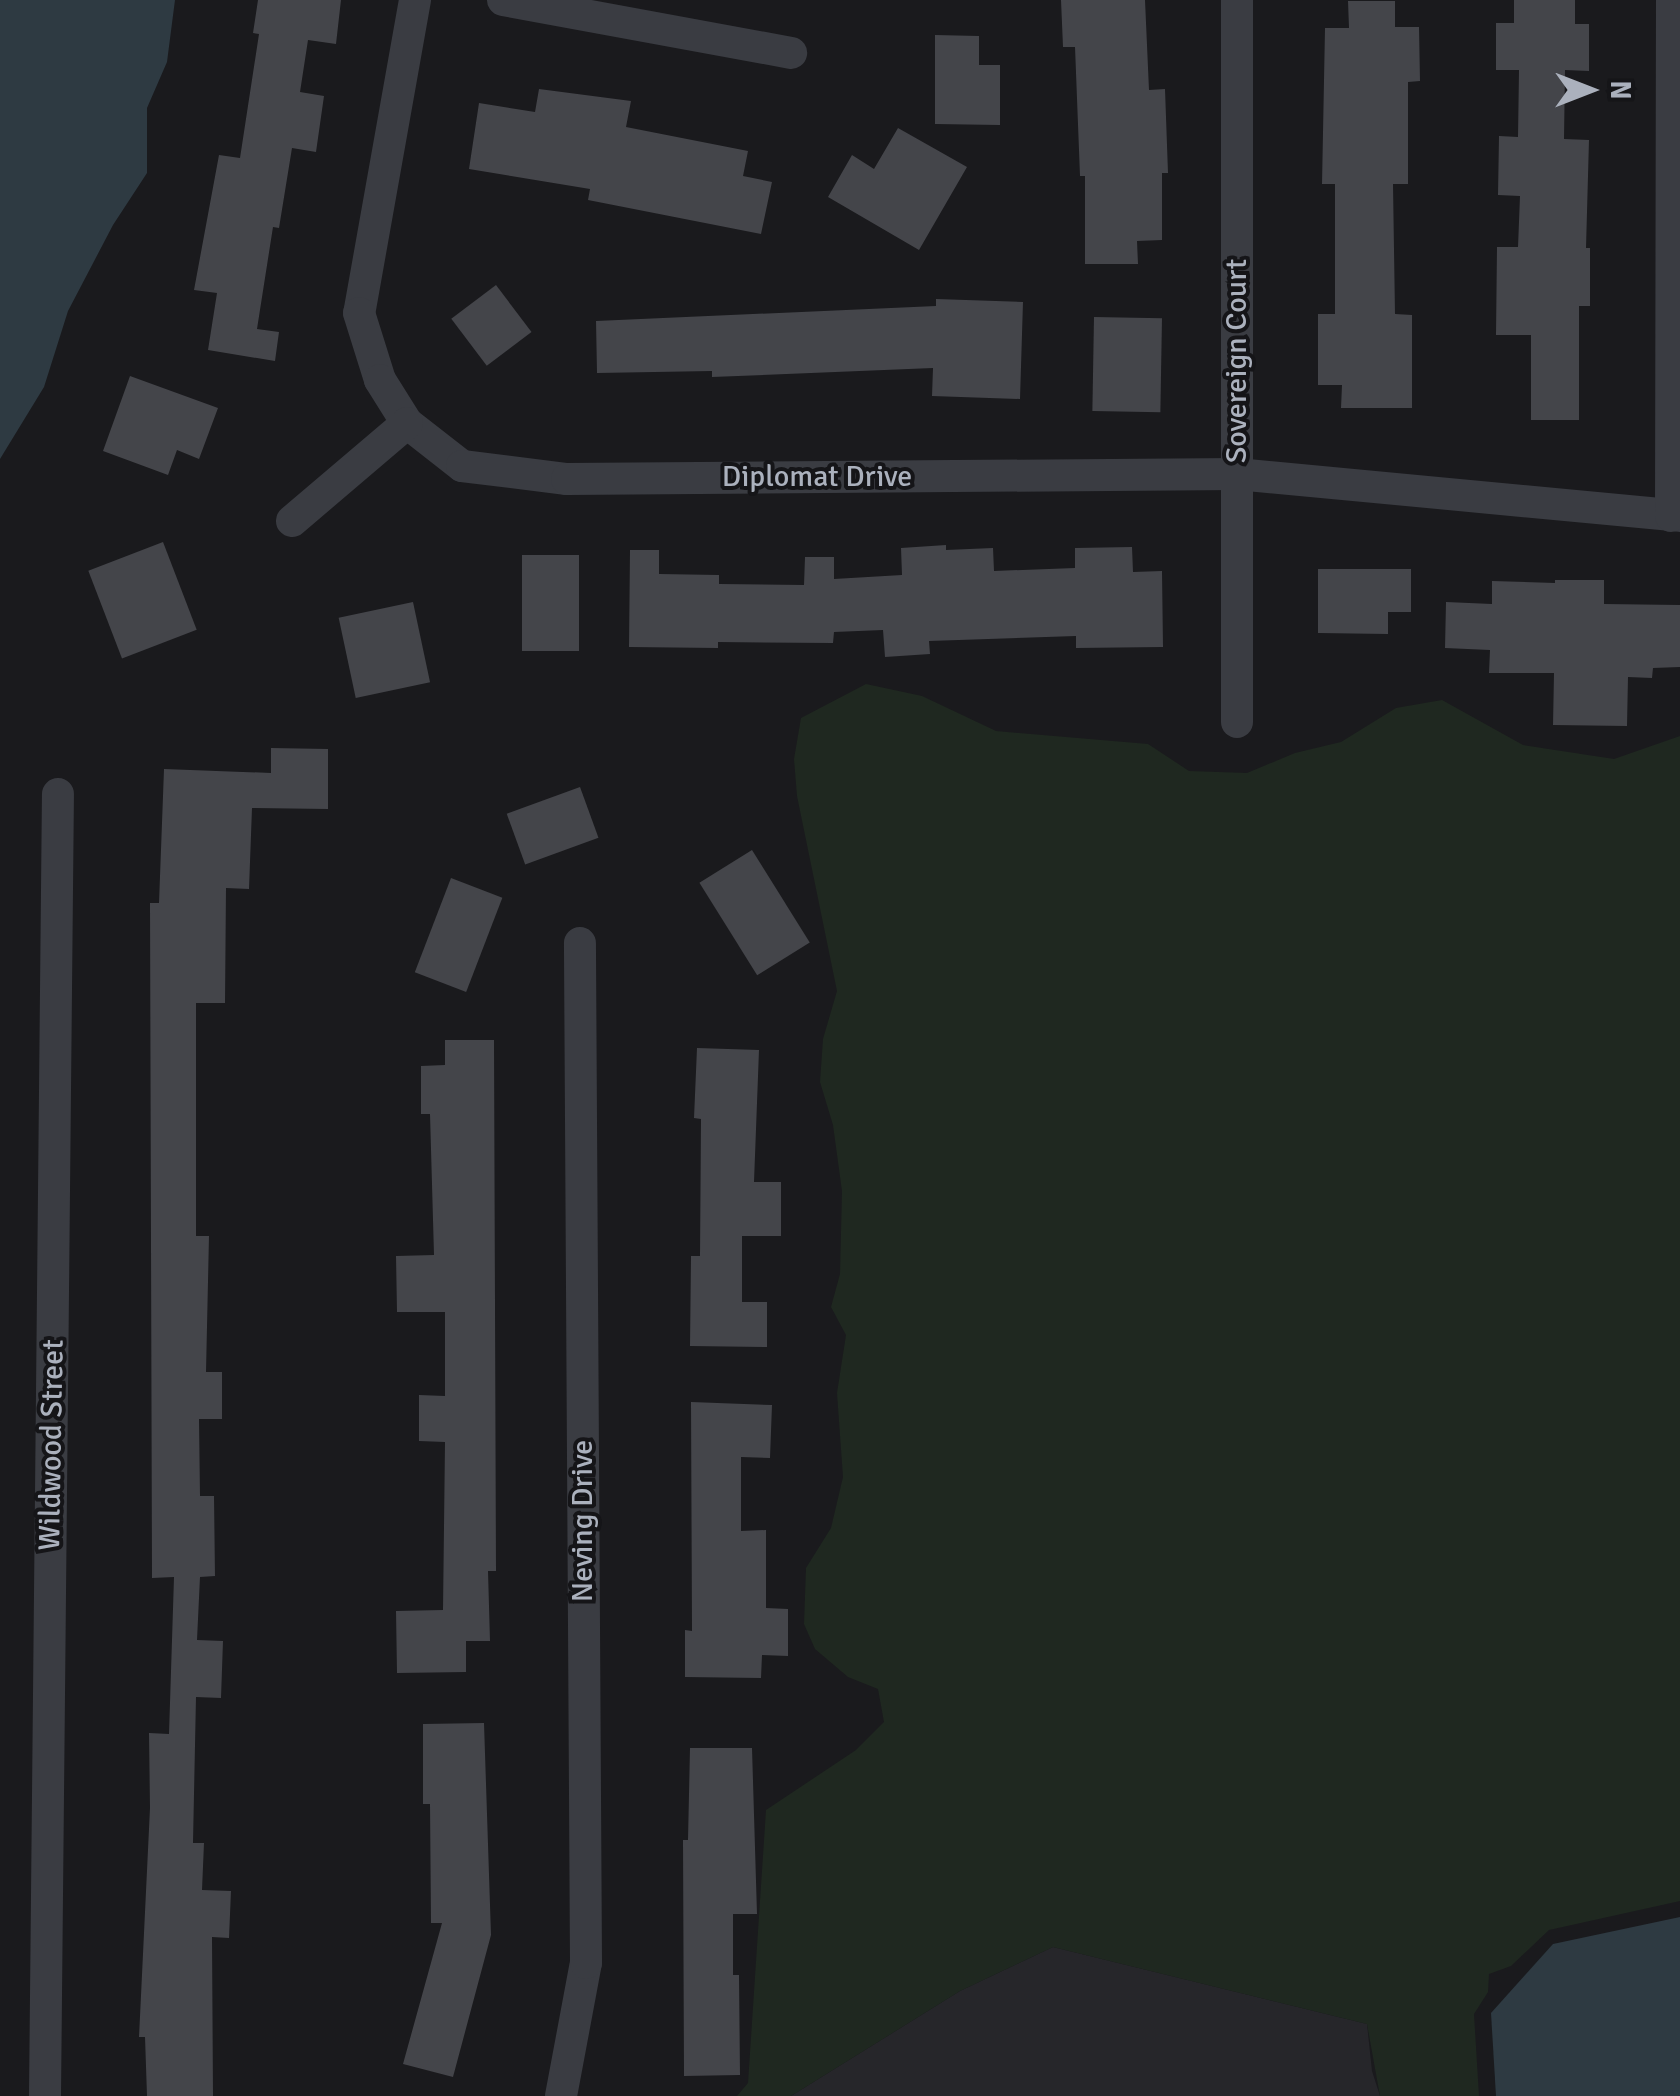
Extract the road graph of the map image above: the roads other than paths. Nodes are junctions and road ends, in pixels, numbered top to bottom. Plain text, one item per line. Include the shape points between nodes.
1 (415, 0) edge
2 (502, 0) edge
3 (1237, 0) edge
4 (1672, 0) edge
5 (792, 53) dead end
6 (408, 422) junction
7 (1237, 474) junction
8 (1675, 516) edge
9 (292, 520) dead end
10 (1237, 722) dead end
11 (58, 794) dead end
12 (580, 943) dead end
13 (45, 2096) edge
14 (562, 2096) edge

1 - 6 street, Diplomat Drive via 359,312 380,380
2 - 5 street
3 - 7 street, Sovereign Court
4 - 8 street
6 - 7 street, Diplomat Drive via 462,466 567,479
6 - 9 street
7 - 8 street, Diplomat Drive
7 - 10 street, Sovereign Court
11 - 13 street, Wildwood Street
12 - 14 street, Neving Drive via 586,1963

